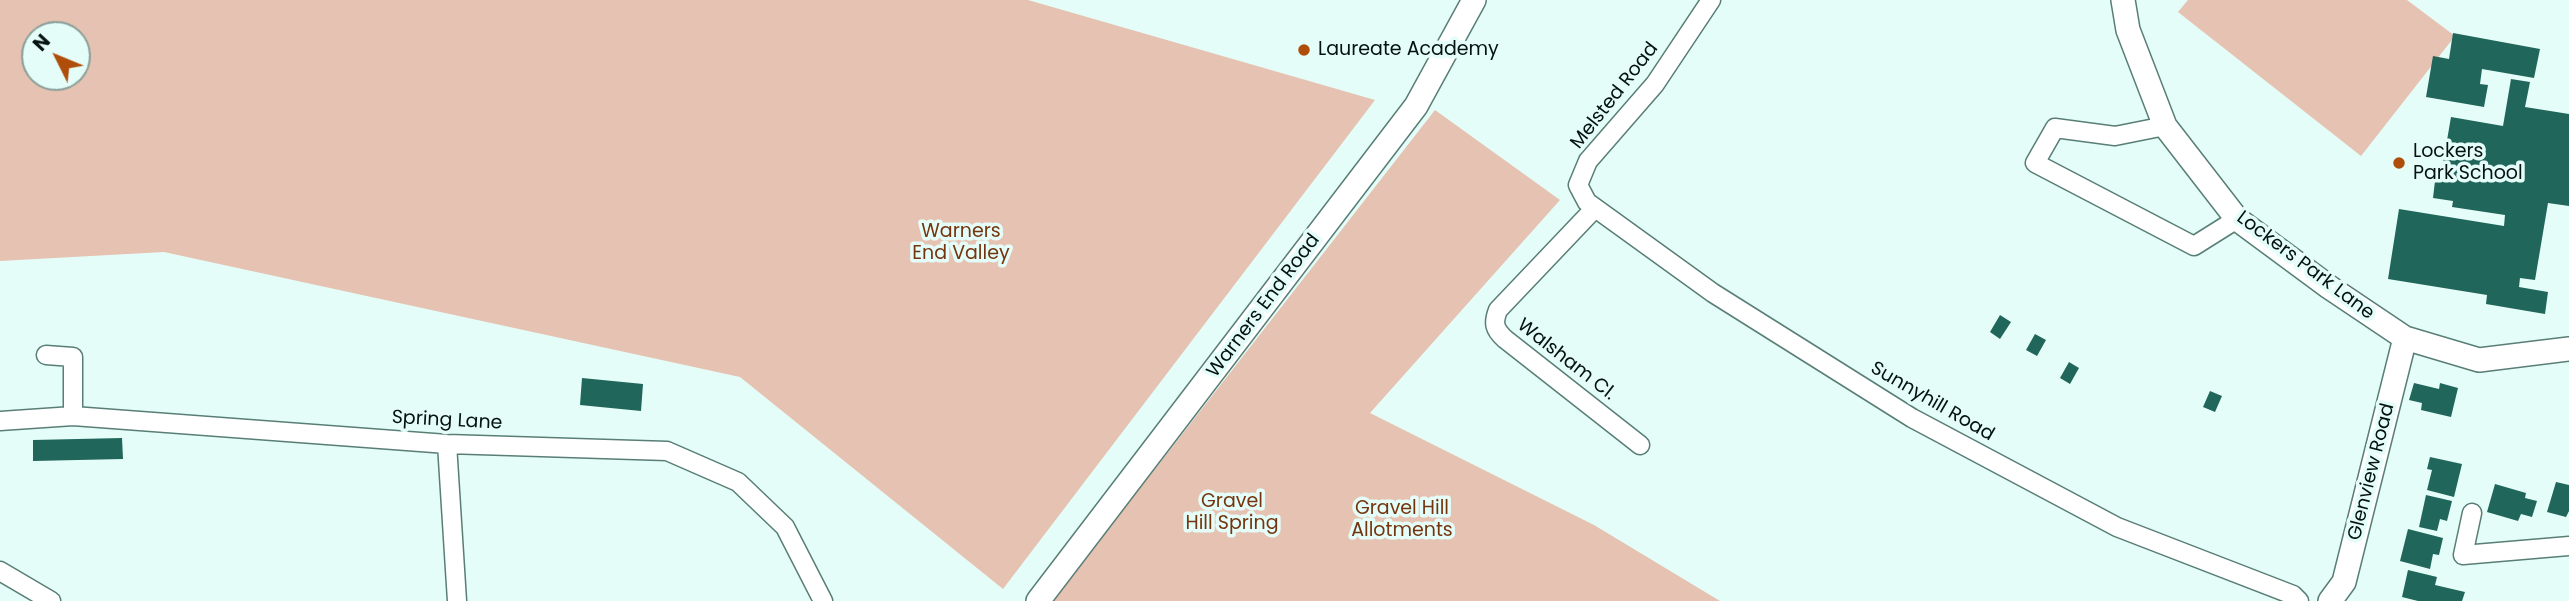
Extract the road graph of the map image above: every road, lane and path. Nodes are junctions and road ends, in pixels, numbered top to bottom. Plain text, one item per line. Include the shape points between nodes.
1 (1474, 0) edge
2 (1711, 0) edge
3 (2123, 0) edge
4 (2165, 126) junction
5 (1578, 185) joint
6 (1595, 208) junction
7 (2237, 219) junction
8 (2405, 338) junction
9 (2569, 349) edge
10 (46, 355) dead end
11 (73, 416) junction
12 (0, 421) edge
13 (447, 444) junction
14 (1640, 445) dead end
15 (2472, 513) dead end
16 (2569, 546) edge
17 (0, 571) edge
18 (51, 601) edge
19 (457, 601) edge
20 (823, 601) edge
21 (1038, 601) edge
22 (2299, 601) edge
23 (2330, 601) edge

1 - 21 street, Warners End Road via 1416,106
2 - 5 street, Melsted Road via 1655,84 1588,161
3 - 4 street, Lockers Park Lane via 2128,30
4 - 7 street, Lockers Park Lane
4 - 7 street via 2115,136 2055,128 2035,163 2194,246
5 - 6 street, Sunnyhill Road
6 - 14 street, Walsham Cl. via 1498,310 1494,321 1504,339
6 - 22 street, Sunnyhill Road via 1713,293 1912,418 2117,527
7 - 8 street, Lockers Park Lane
8 - 9 street, Lockers Park Lane via 2479,360
8 - 23 street, Glenview Road via 2344,582
10 - 11 street via 73,357
11 - 12 street, Spring Lane
11 - 13 street, Spring Lane
13 - 19 street
13 - 20 street, Spring Lane via 667,451 738,482 785,527
15 - 16 street via 2463,555
17 - 18 street

